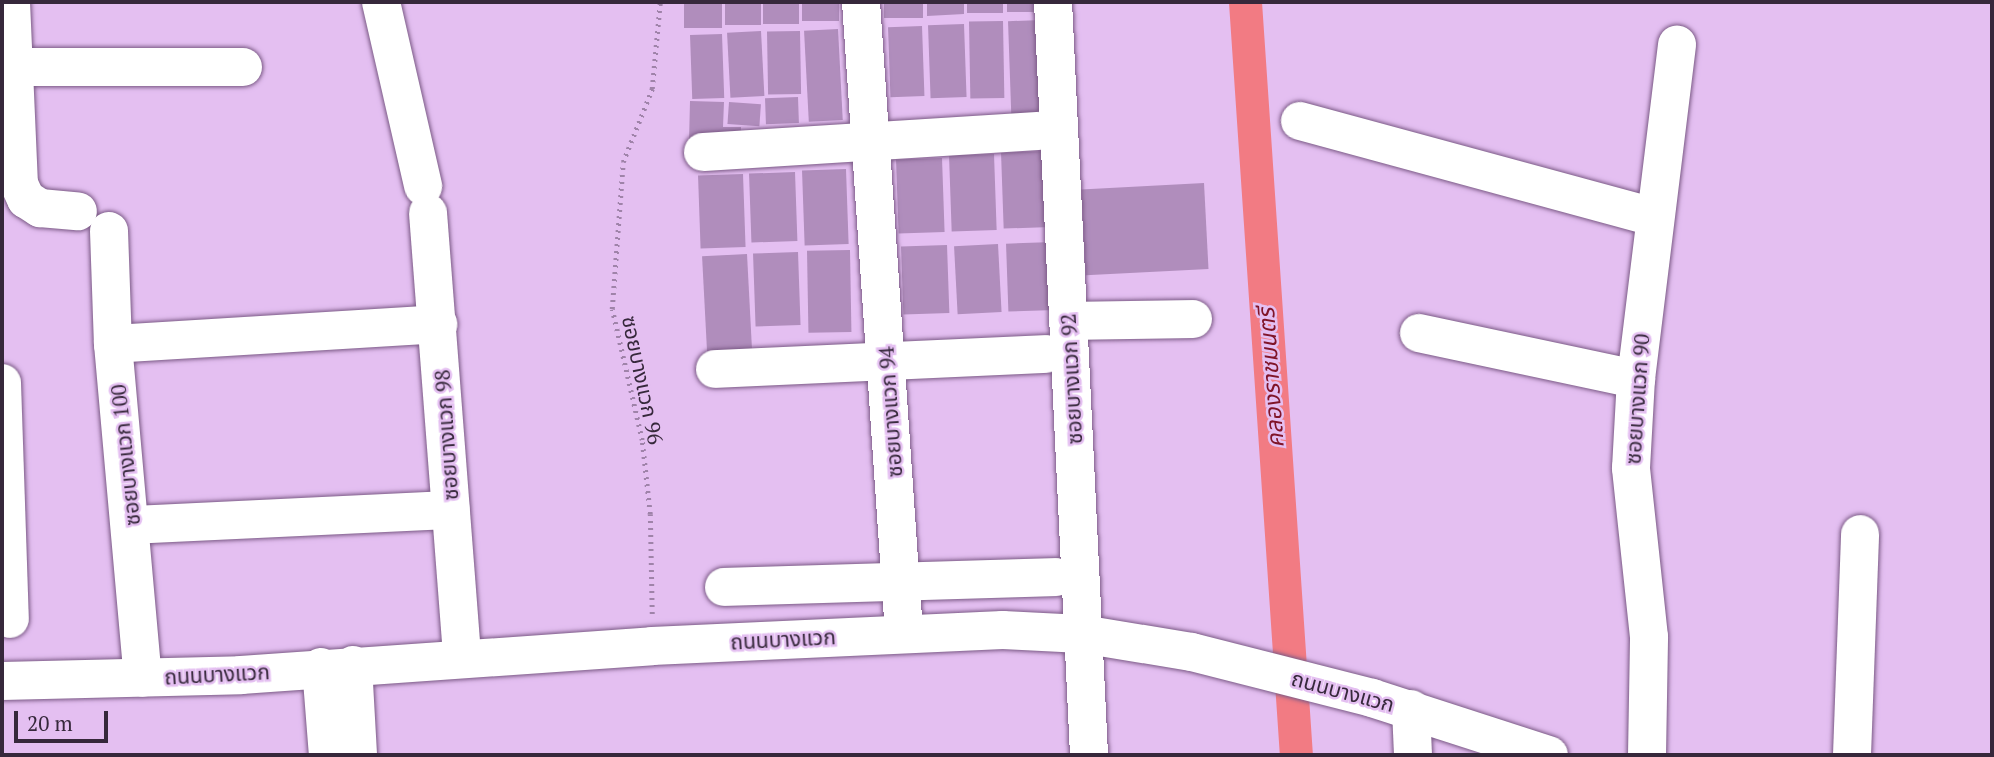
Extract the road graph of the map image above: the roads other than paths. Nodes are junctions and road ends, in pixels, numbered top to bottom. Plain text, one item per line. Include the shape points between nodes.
1 (10, 2) edge
2 (381, 2) edge
3 (861, 2) edge
4 (1053, 2) edge
5 (1676, 44) dead end
6 (10, 67) junction
7 (243, 67) dead end
8 (1300, 121) dead end
9 (1038, 131) dead end
10 (872, 143) junction
11 (703, 152) dead end
12 (78, 211) dead end
13 (1654, 217) junction
14 (109, 231) dead end
15 (1193, 319) dead end
16 (1068, 321) junction
17 (438, 324) junction
18 (1419, 333) dead end
19 (113, 344) junction
20 (1045, 354) dead end
21 (887, 362) junction
22 (715, 369) dead end
23 (1636, 379) junction
24 (2, 383) edge
25 (451, 510) junction
26 (132, 525) junction
27 (1860, 534) dead end
28 (1056, 577) dead end
29 (901, 579) junction
30 (724, 587) dead end
31 (10, 619) dead end
32 (904, 633) junction
33 (1082, 634) junction
34 (462, 658) junction
35 (337, 666) junction
36 (143, 678) junction
37 (2, 681) edge
38 (1411, 709) junction
39 (328, 755) edge
40 (358, 755) edge
41 (1090, 755) edge
42 (1413, 755) edge
43 (1549, 755) edge
44 (1647, 755) edge
45 (1852, 755) edge

1 - 6 street
2 - 17 street, ซอยบางแวก 98 via 426,200
3 - 10 street, ซอยบางแวก 94
4 - 16 street, ซอยบางแวก 92
5 - 13 street, ซอยบางแวก 90
6 - 7 street
6 - 12 street via 22,192 40,208
8 - 13 street
9 - 10 street
10 - 11 street
10 - 21 street, ซอยบางแวก 94
13 - 23 street, ซอยบางแวก 90
14 - 19 street, ซอยบางแวก 100
15 - 16 street
16 - 33 street, ซอยบางแวก 92
17 - 19 street
17 - 25 street, ซอยบางแวก 98
18 - 23 street
19 - 26 street, ซอยบางแวก 100
20 - 21 street
21 - 22 street
21 - 29 street, ซอยบางแวก 94
23 - 44 street, ซอยบางแวก 90 via 1631,468 1649,638
24 - 31 street
25 - 26 street
25 - 34 street, ซอยบางแวก 98
26 - 36 street, ซอยบางแวก 100
27 - 45 street
28 - 29 street
29 - 30 street
29 - 32 street, ซอยบางแวก 94
32 - 33 street, ถนนบางแวก via 1003,630
32 - 34 street, ถนนบางแวก
33 - 38 street, ถนนบางแวก via 1192,652
33 - 41 street, ซอยบางแวก 92
34 - 35 street, ถนนบางแวก
35 - 36 street, ถนนบางแวก
35 - 39 street
35 - 40 street
36 - 37 street, ถนนบางแวก
38 - 42 street
38 - 43 street, ถนนบางแวก

